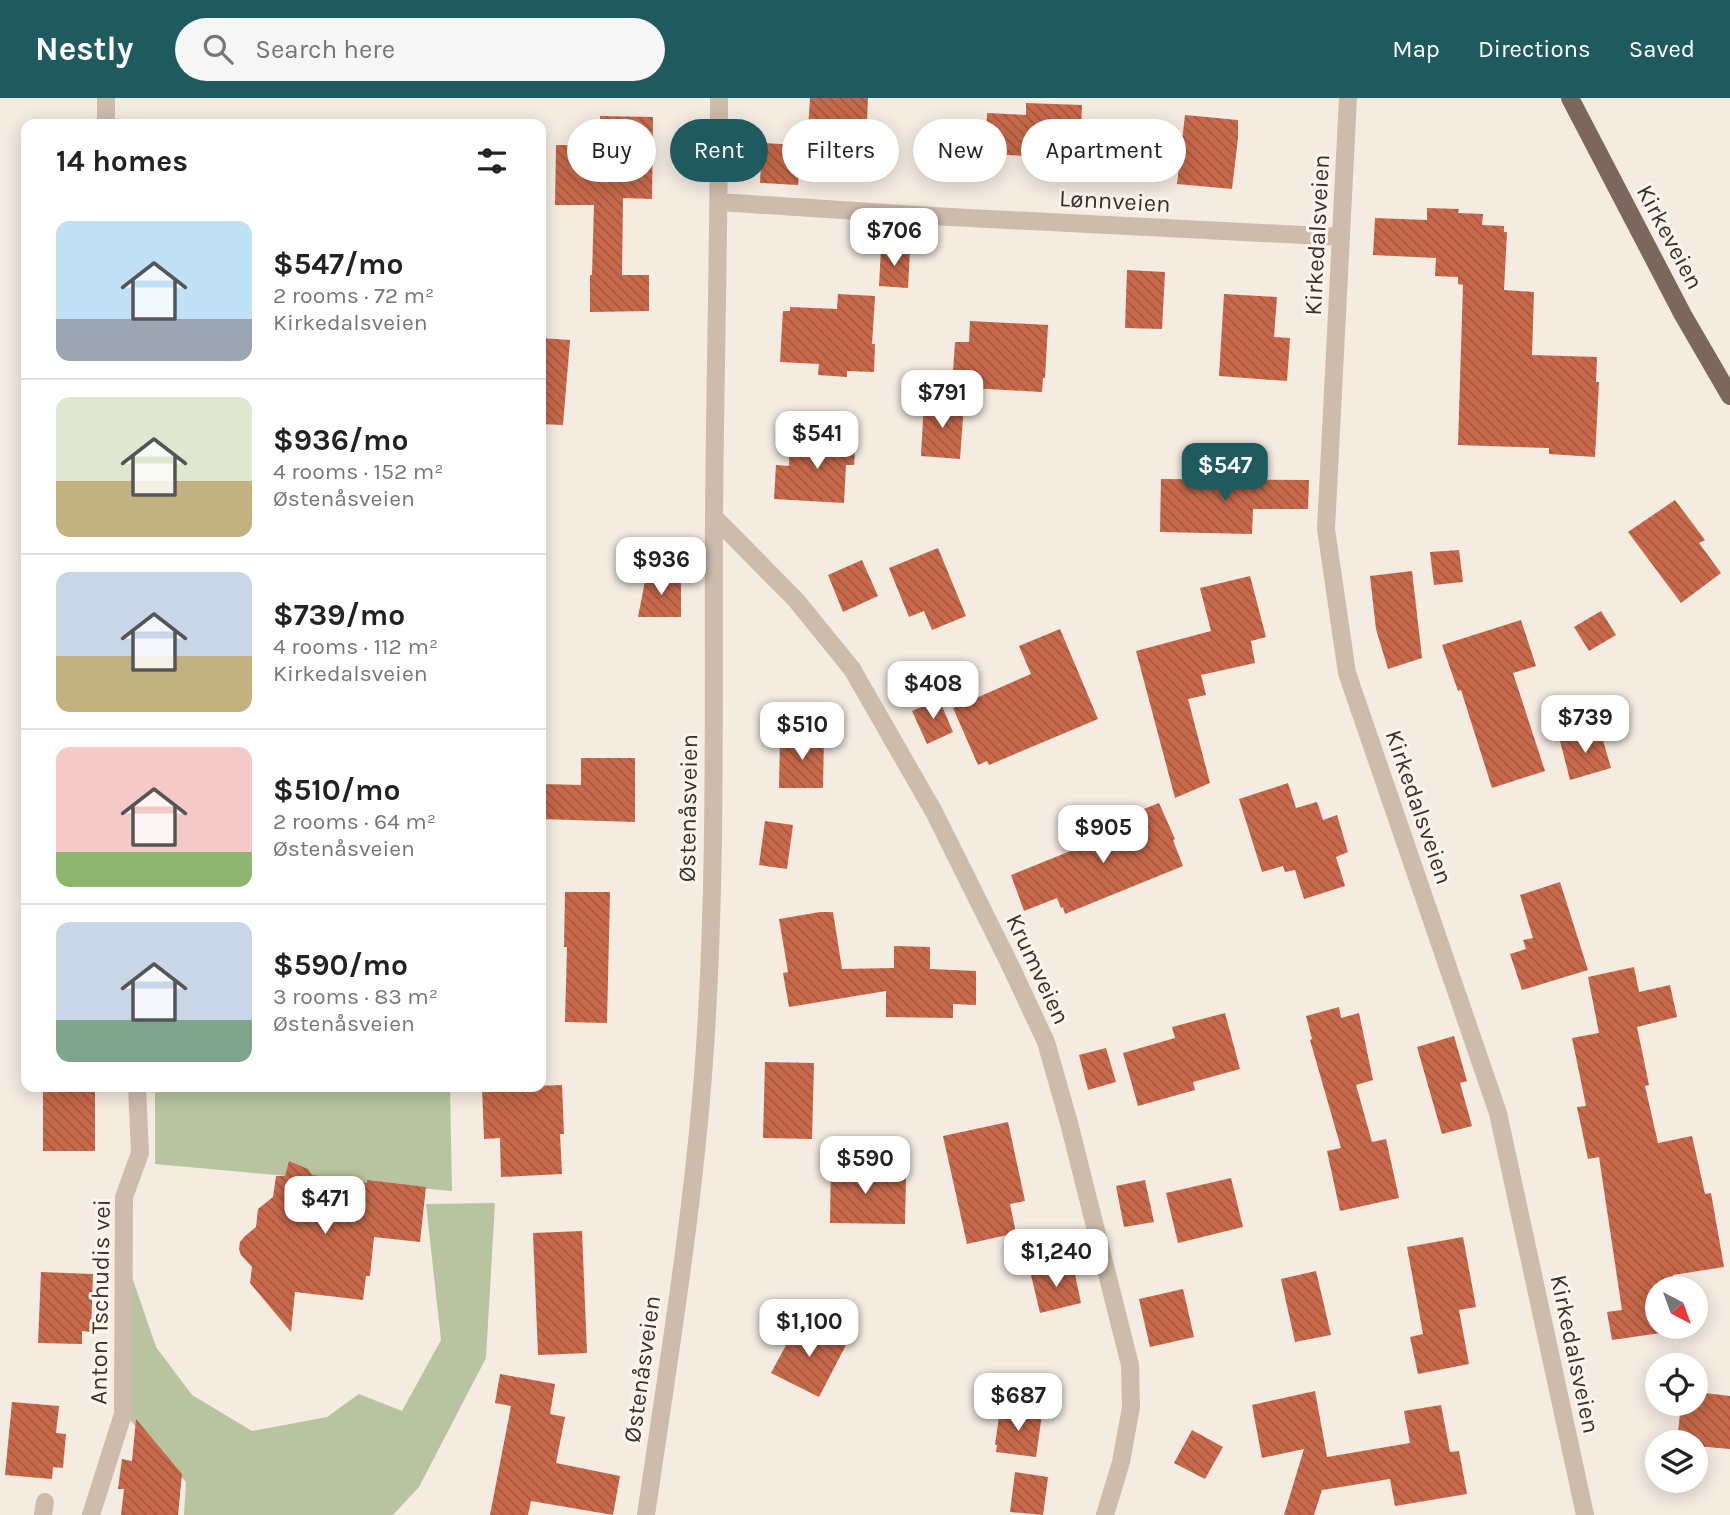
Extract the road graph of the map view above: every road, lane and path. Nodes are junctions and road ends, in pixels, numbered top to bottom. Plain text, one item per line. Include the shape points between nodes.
1 (106, 98) edge
2 (719, 98) edge
3 (1348, 98) edge
4 (1570, 98) edge
5 (106, 119) edge
6 (719, 202) junction
7 (1341, 237) junction
8 (1730, 396) edge
9 (714, 517) junction
10 (137, 1092) edge
11 (91, 1515) edge
12 (646, 1515) edge
13 (1105, 1515) edge
14 (1585, 1515) edge

1 - 5 street
2 - 6 street, Østenåsveien
3 - 7 street, Kirkedalsveien
4 - 8 main road, Kirkeveien
6 - 7 street, Lønnveien
6 - 9 street, Østenåsveien
7 - 14 street, Kirkedalsveien via 1326,529 1347,673 1498,1112
9 - 12 street, Østenåsveien via 714,765 704,1060 695,1165
9 - 13 street, Krumveien via 796,600 852,669 934,812 1046,1042 1130,1365 1131,1407
10 - 11 street, Anton Tschudis vei via 140,1153 124,1197 123,1414

